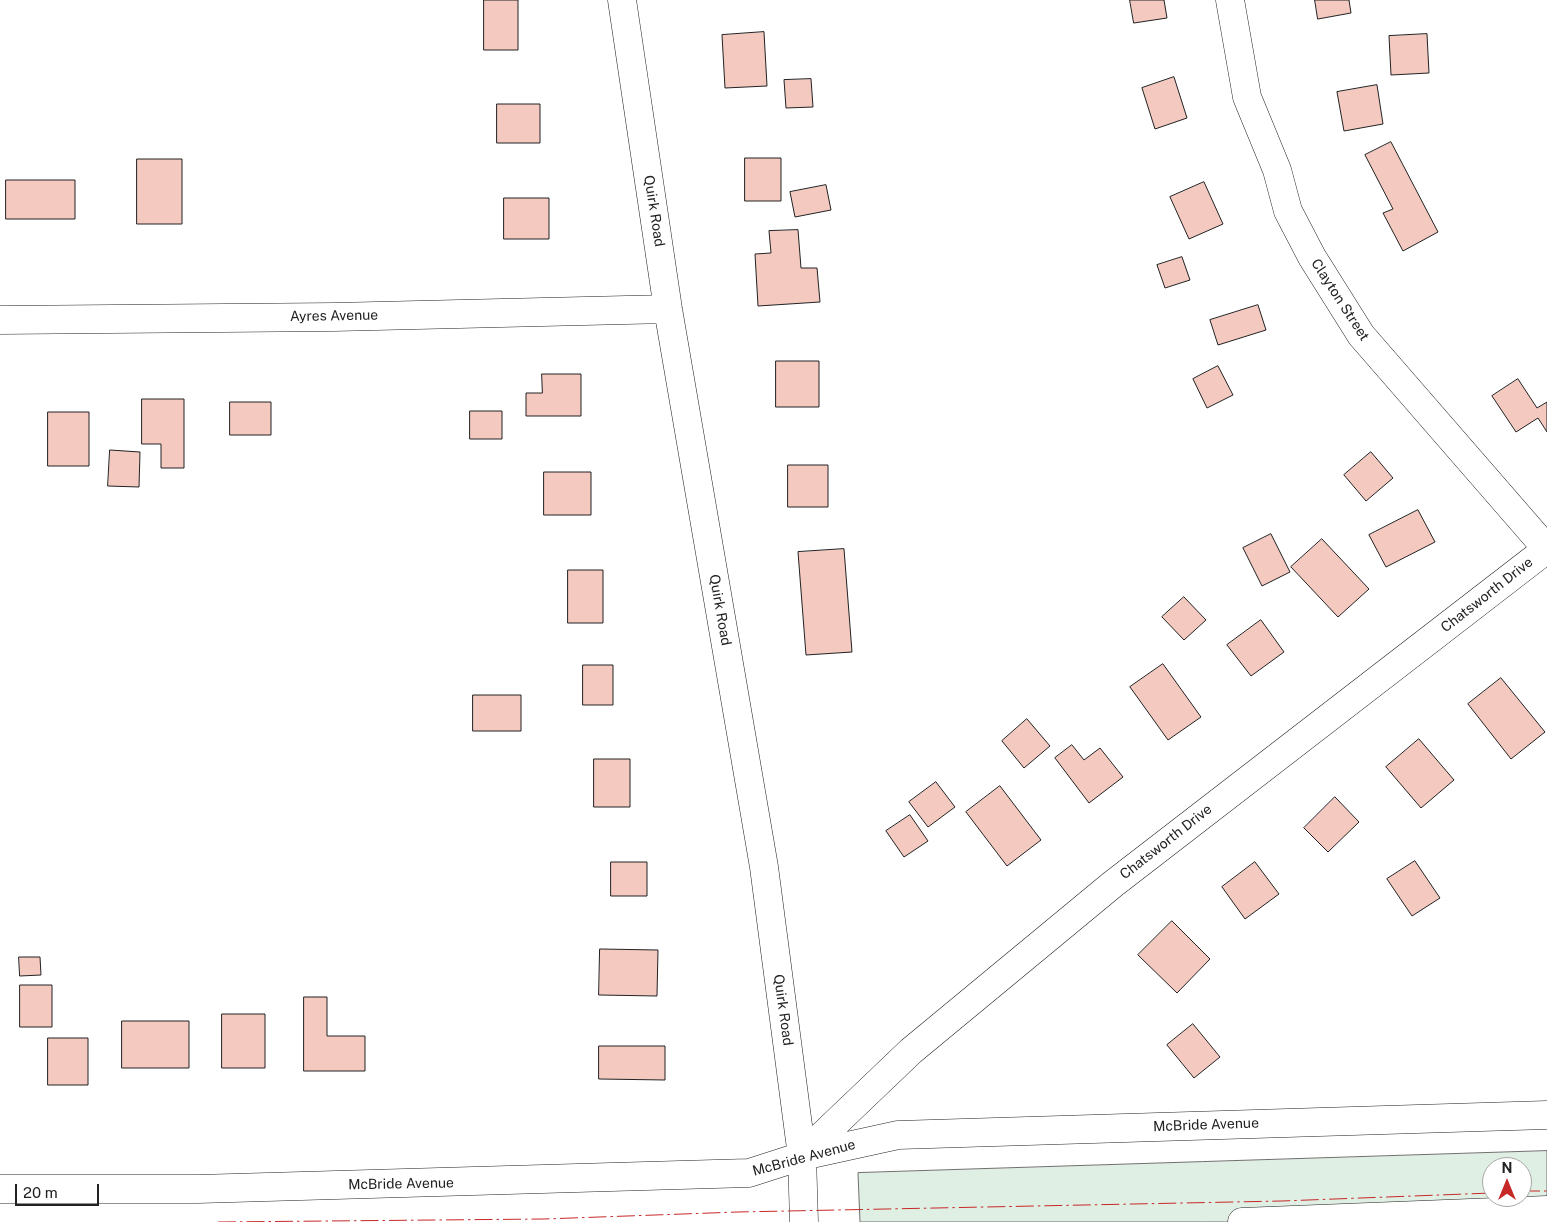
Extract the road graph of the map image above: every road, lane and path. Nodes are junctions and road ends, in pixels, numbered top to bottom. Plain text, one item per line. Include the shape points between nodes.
1 (622, 0) edge
2 (1230, 0) edge
3 (668, 309) junction
4 (0, 320) edge
5 (1547, 549) edge
6 (1547, 1115) edge
7 (802, 1156) junction
8 (0, 1189) edge
9 (1547, 1210) edge
10 (804, 1222) edge
11 (1242, 1222) edge

1 - 3 street, Quirk Road
2 - 5 street, Clayton Street via 1246,97 1277,170 1288,211 1312,257 1361,335
3 - 4 street, Ayres Avenue
3 - 7 street, Quirk Road via 764,867
5 - 7 street, Chatsworth Drive via 1113,884 911,1051
6 - 7 street, McBride Avenue via 898,1135
7 - 8 street, McBride Avenue via 749,1173 198,1189
7 - 10 street, Quirk Road
9 - 11 street

